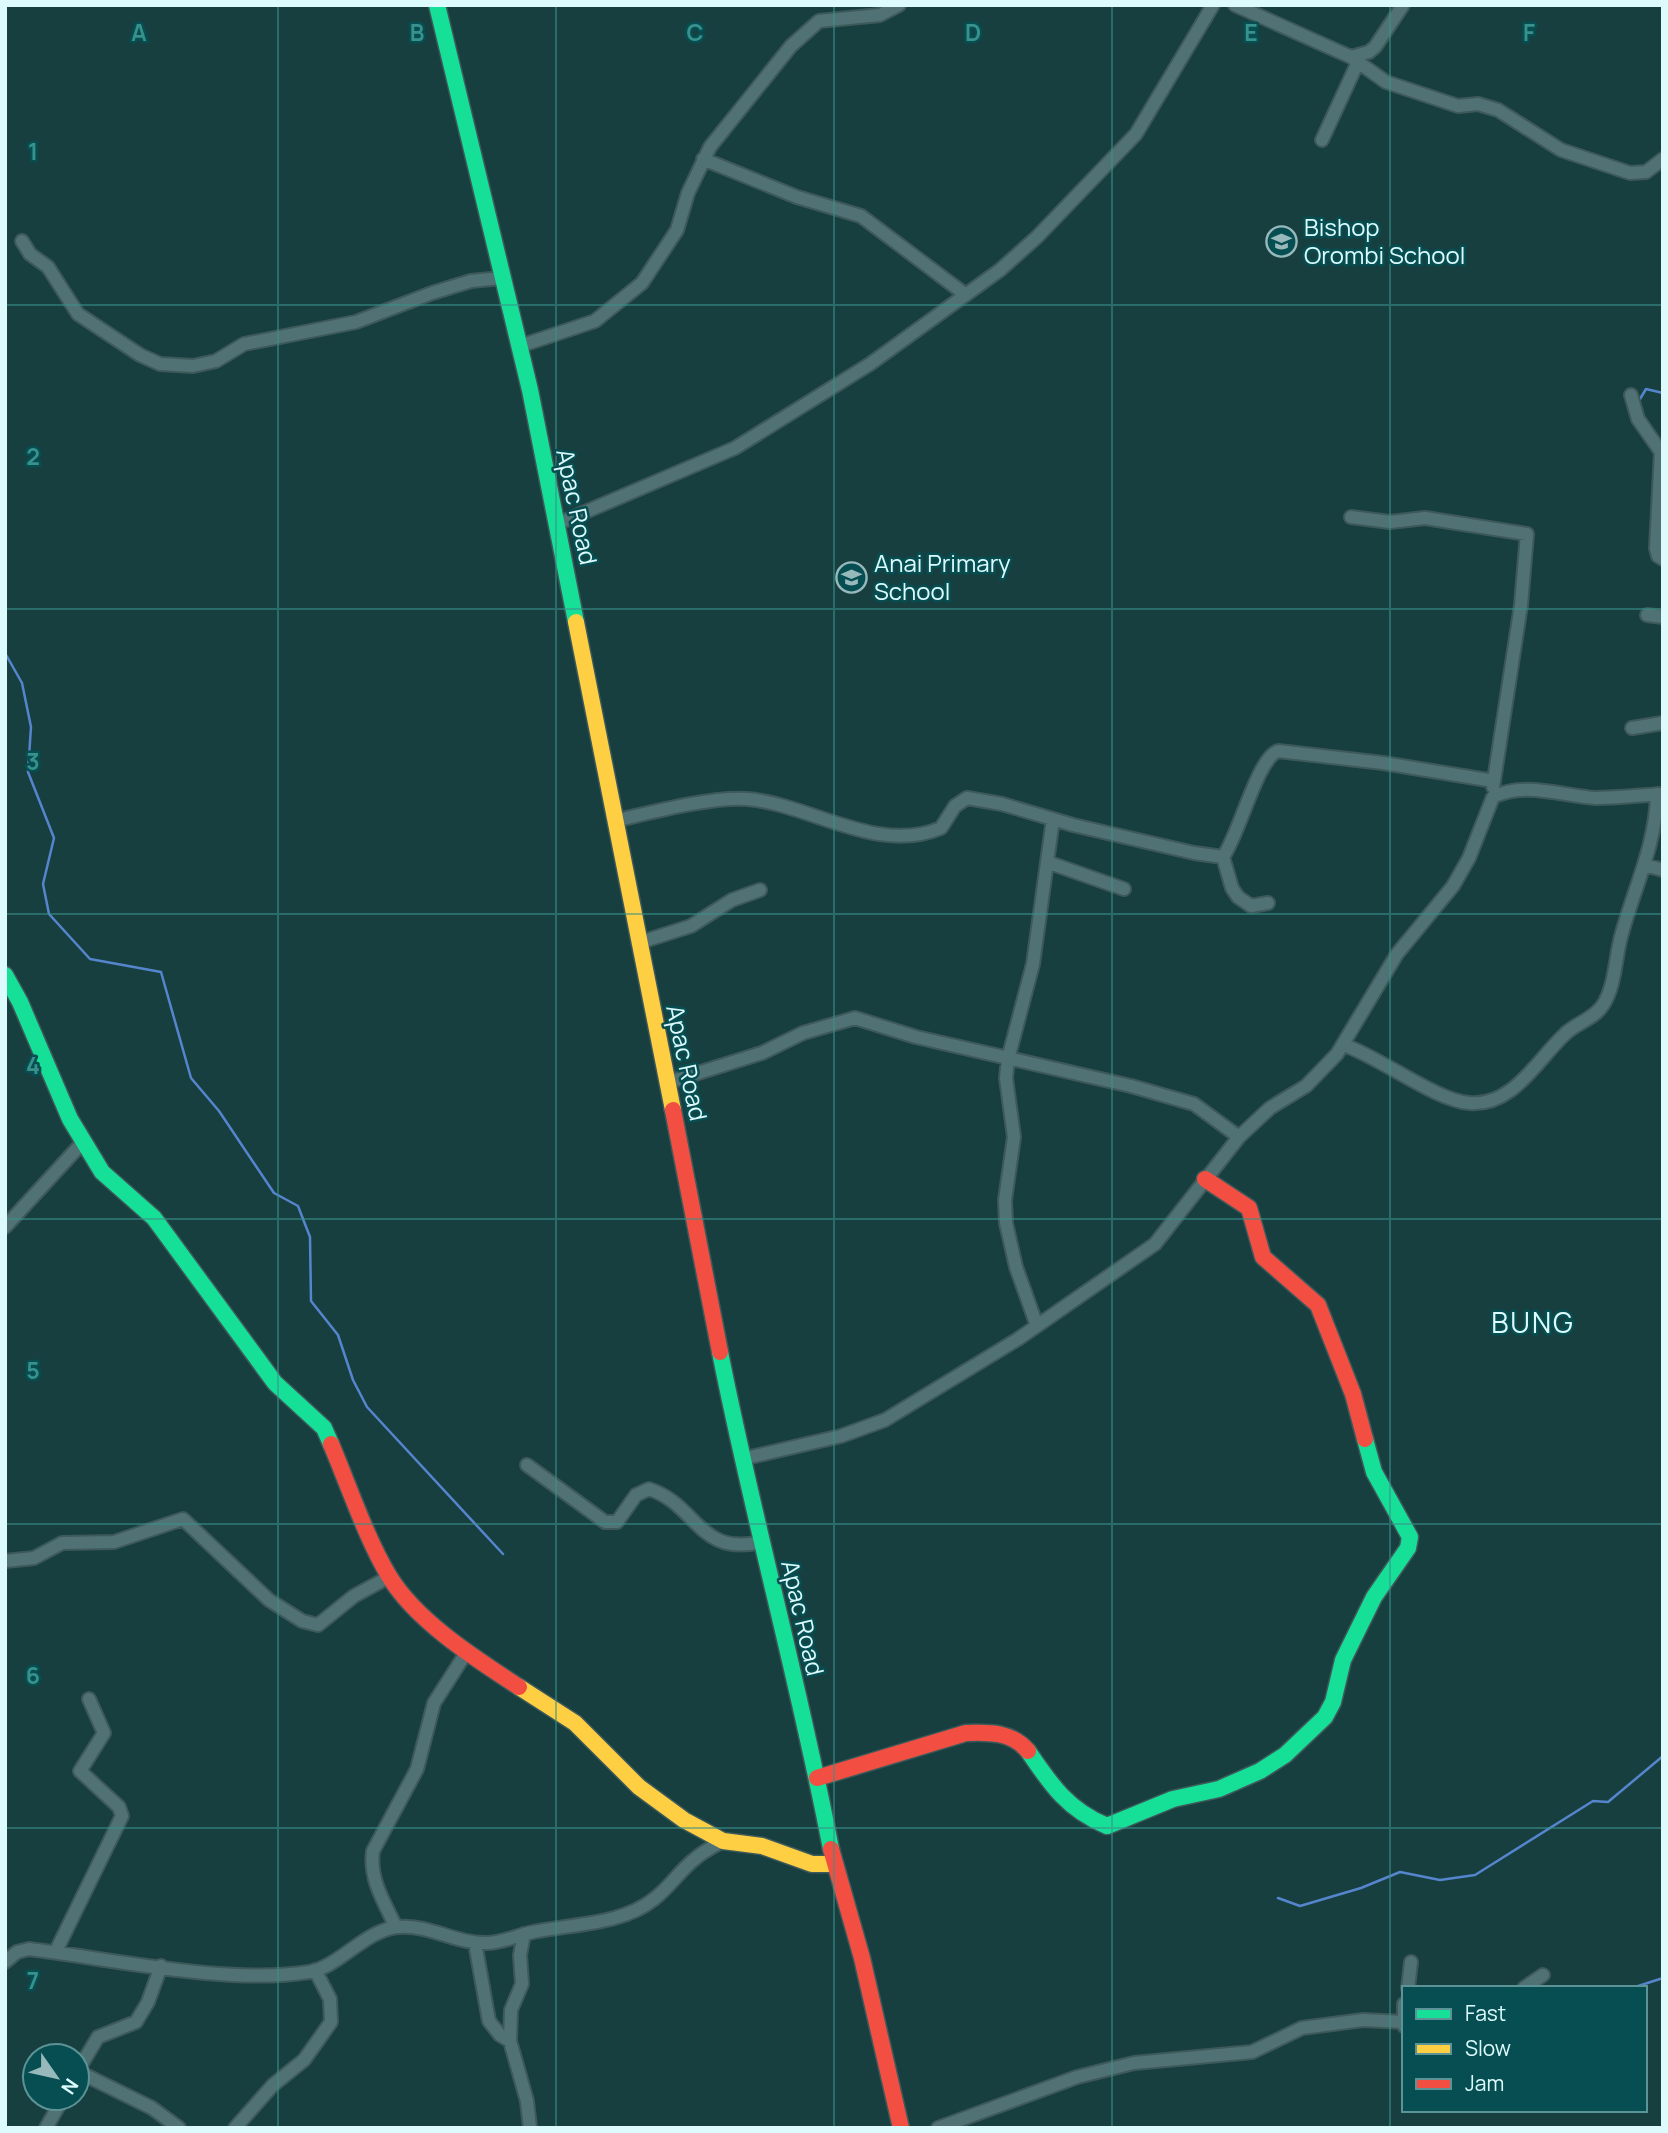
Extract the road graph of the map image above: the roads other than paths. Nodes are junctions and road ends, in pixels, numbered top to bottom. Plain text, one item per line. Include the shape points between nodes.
1 (437, 5) edge
2 (900, 5) edge
3 (1213, 5) edge
4 (1235, 5) edge
5 (1403, 5) edge
6 (1354, 60) junction
7 (1322, 140) dead end
8 (703, 159) junction
9 (1663, 159) edge
10 (22, 241) dead end
11 (502, 278) junction
12 (966, 295) junction
13 (520, 346) junction
14 (1631, 395) dead end
15 (1351, 517) dead end
16 (557, 524) junction
17 (1663, 559) edge
18 (1647, 615) dead end
19 (1663, 617) edge
20 (1663, 723) edge
21 (1632, 728) dead end
22 (1494, 781) junction
23 (1660, 794) edge
24 (1493, 797) junction
25 (1053, 819) junction
26 (614, 821) junction
27 (1223, 857) junction
28 (1047, 862) junction
29 (1645, 865) junction
30 (1663, 870) edge
31 (1124, 889) dead end
32 (760, 890) dead end
33 (1268, 903) dead end
34 (638, 943) junction
35 (5, 975) edge
36 (1344, 1045) junction
37 (1008, 1059) junction
38 (666, 1083) junction
39 (1239, 1137) junction
40 (83, 1142) junction
41 (1205, 1179) junction
42 (5, 1227) edge
43 (1037, 1326) junction
44 (742, 1460) junction
45 (527, 1465) dead end
46 (762, 1542) junction
47 (5, 1561) edge
48 (389, 1577) junction
49 (466, 1653) junction
50 (89, 1699) dead end
51 (817, 1778) junction
52 (723, 1841) junction
53 (834, 1864) junction
54 (396, 1927) junction
55 (524, 1934) junction
56 (475, 1943) junction
57 (56, 1951) junction
58 (5, 1962) edge
59 (1411, 1962) dead end
60 (161, 1966) junction
61 (314, 1970) junction
62 (1543, 1975) dead end
63 (1408, 1986) edge
64 (1527, 1986) edge
65 (1402, 2023) edge
66 (510, 2041) junction
67 (91, 2047) edge
68 (91, 2079) edge
69 (55, 2112) edge
70 (46, 2128) edge
71 (179, 2128) edge
72 (235, 2128) edge
73 (530, 2128) edge
74 (901, 2128) edge
75 (938, 2128) edge

1 - 11 street, Apac Road
2 - 8 street via 889,13 819,21 810,27
3 - 12 street via 1136,134 1037,237
4 - 6 street
5 - 6 street via 1375,47
6 - 7 street
6 - 9 street via 1387,82 1450,104 1498,110 1561,150 1618,170 1646,172
8 - 12 street via 797,197 861,216
8 - 13 street via 677,230 642,283 595,321
10 - 11 street via 30,254 48,267 78,314 160,364 192,366 216,361 244,344 356,322 471,281
11 - 13 street, Apac Road
12 - 16 street via 870,364 735,448
13 - 16 street, Apac Road
14 - 17 street via 1638,419 1661,452 1656,548
15 - 22 street via 1390,522 1425,518 1527,534
16 - 26 street, Apac Road
18 - 19 street
20 - 21 street
22 - 24 street
22 - 27 street via 1278,751 1264,761 1236,836
23 - 24 street via 1597,798 1535,790
23 - 29 street
24 - 36 street via 1453,886 1397,954
25 - 26 street via 967,798 955,806 941,828 914,834 856,829 748,799 722,799
25 - 27 street
25 - 28 street
26 - 34 street, Apac Road
27 - 33 street via 1238,897 1251,906
28 - 31 street
28 - 37 street via 1033,964
29 - 30 street
29 - 36 street via 1602,1006 1567,1032 1513,1088 1485,1103 1444,1097
32 - 34 street via 732,900 691,926
34 - 38 street, Apac Road
35 - 40 street
36 - 39 street via 1306,1086 1270,1108
37 - 38 street via 847,1018 762,1053
37 - 39 street via 1194,1104
37 - 43 street via 1007,1102 1014,1137 1006,1223
38 - 44 street, Apac Road
39 - 41 street
40 - 42 street
40 - 48 street via 102,1172 154,1218 275,1383 324,1427
41 - 43 street via 1156,1244
41 - 51 street via 1249,1209 1264,1258 1309,1292 1318,1305 1353,1394 1374,1472 1410,1537 1408,1548 1374,1597 1343,1660 1325,1717 1261,1771 1107,1826 1065,1804 1026,1747 1007,1736 940,1736 853,1770
43 - 44 street via 885,1420 841,1436
44 - 46 street, Apac Road
45 - 46 street via 605,1522 617,1522 636,1495 649,1489 727,1545
46 - 51 street, Apac Road
47 - 48 street via 34,1558 62,1543 114,1542 183,1519 269,1600 302,1621 318,1625 354,1596
48 - 49 street via 436,1629
49 - 52 street via 575,1723 639,1787
49 - 54 street via 434,1703 417,1769 373,1852 374,1880
50 - 57 street via 104,1733 80,1772 119,1807 122,1816
51 - 53 street, Apac Road
52 - 53 street via 762,1846 812,1864
52 - 55 street via 696,1858 637,1910
53 - 74 street, Apac Road via 862,1958
54 - 56 street via 427,1929
54 - 61 street
55 - 56 street
55 - 66 street via 522,1984 511,2010
56 - 66 street via 489,2021
57 - 58 street via 24,1950
57 - 60 street
59 - 63 street
60 - 61 street via 256,1975
60 - 67 street via 140,2017 131,2027 103,2034
61 - 72 street via 330,1999 331,2022 304,2060 273,2085
62 - 64 street
65 - 75 street via 1363,2020 1302,2028 1252,2052 1134,2063 1077,2077
66 - 73 street
68 - 71 street via 137,2100
69 - 70 street

